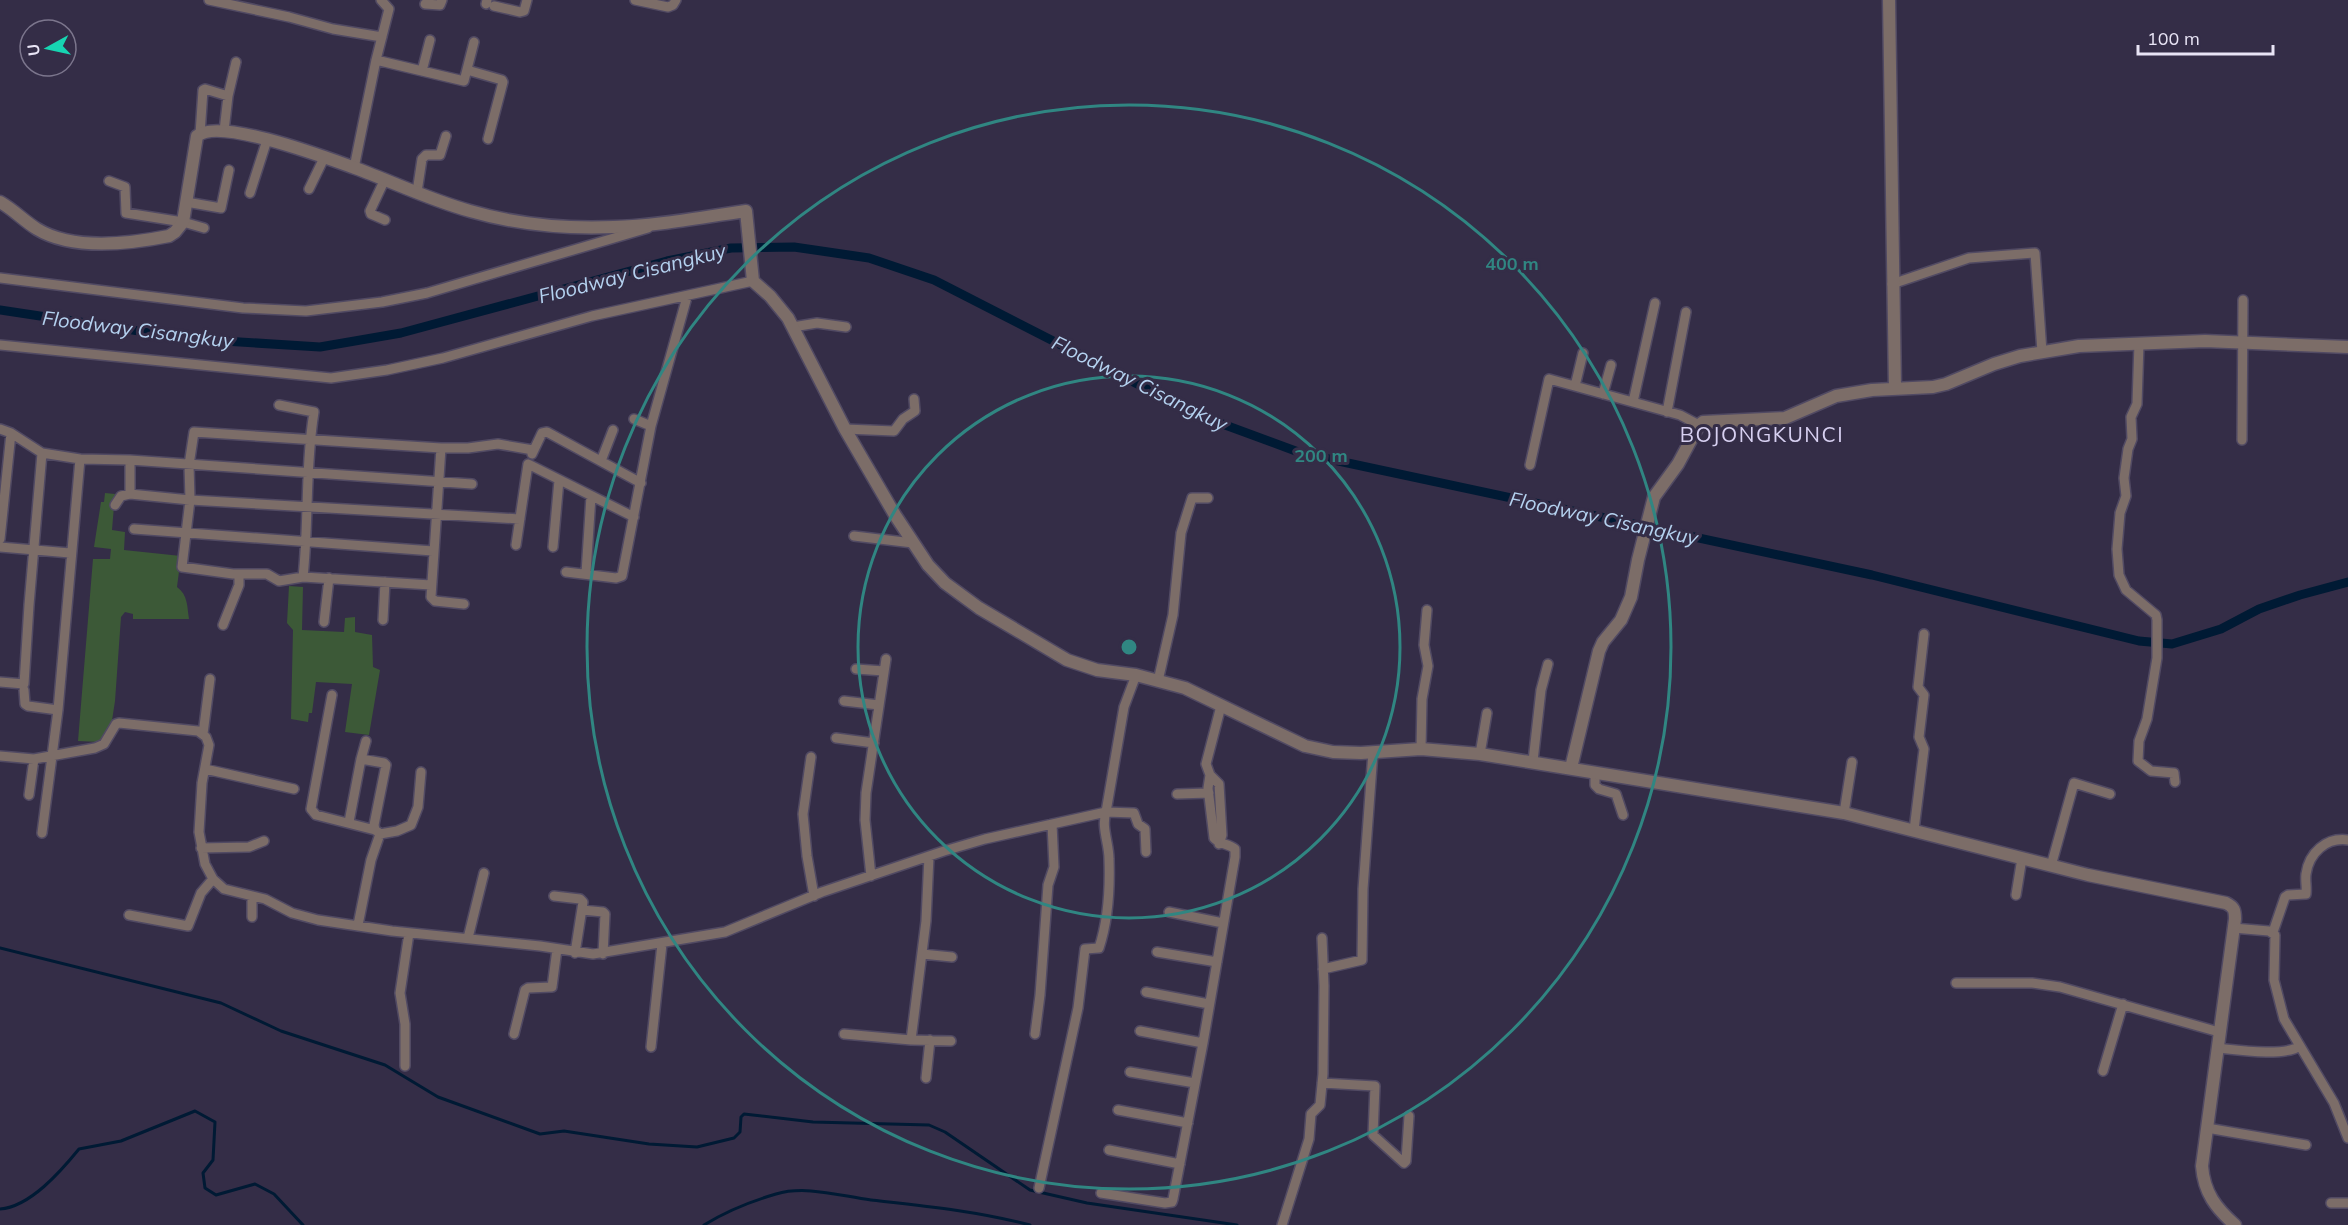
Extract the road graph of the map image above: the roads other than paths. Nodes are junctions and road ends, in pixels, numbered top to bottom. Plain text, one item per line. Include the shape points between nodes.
1 (381, 0) edge
2 (442, 0) edge
3 (527, 0) edge
4 (634, 0) edge
5 (676, 0) edge
6 (1889, 0) edge
7 (216, 1) edge
8 (489, 3) edge
9 (425, 4) dead end
10 (390, 5) edge
11 (382, 37) junction
12 (430, 40) dead end
13 (474, 42) dead end
14 (376, 60) junction
15 (236, 62) dead end
16 (467, 70) junction
17 (422, 71) junction
18 (228, 96) junction
19 (224, 131) junction
20 (200, 134) junction
21 (446, 136) dead end
22 (488, 139) dead end
23 (267, 140) junction
24 (325, 156) junction
25 (354, 168) junction
26 (229, 170) dead end
27 (386, 179) junction
28 (109, 181) dead end
29 (309, 189) dead end
30 (417, 192) junction
31 (250, 193) dead end
32 (0, 202) edge
33 (186, 202) junction
34 (385, 220) dead end
35 (183, 222) junction
36 (666, 222) junction
37 (204, 228) dead end
38 (0, 278) edge
39 (752, 278) junction
40 (1892, 284) junction
41 (687, 297) junction
42 (2243, 300) dead end
43 (1655, 303) dead end
44 (1686, 312) dead end
45 (793, 327) junction
46 (846, 327) dead end
47 (2139, 343) junction
48 (2244, 343) junction
49 (0, 345) edge
50 (2348, 346) edge
51 (2042, 352) junction
52 (1583, 353) dead end
53 (1611, 365) dead end
54 (1575, 386) junction
55 (1895, 389) junction
56 (1603, 394) junction
57 (914, 399) dead end
58 (1633, 402) junction
59 (279, 405) dead end
60 (1667, 412) junction
61 (634, 419) dead end
62 (1699, 424) junction
63 (651, 426) junction
64 (0, 429) edge
65 (845, 429) junction
66 (613, 430) dead end
67 (11, 434) junction
68 (309, 440) junction
69 (2242, 440) dead end
70 (441, 448) junction
71 (533, 450) junction
72 (42, 453) junction
73 (80, 459) junction
74 (130, 460) junction
75 (601, 461) junction
76 (528, 464) junction
77 (189, 465) junction
78 (1530, 465) dead end
79 (4, 466) edge
80 (307, 472) junction
81 (559, 480) junction
82 (439, 482) junction
83 (641, 483) junction
84 (472, 484) dead end
85 (130, 494) junction
86 (591, 495) junction
87 (1208, 498) dead end
88 (190, 500) junction
89 (2, 501) edge
90 (115, 505) dead end
91 (306, 506) junction
92 (436, 516) junction
93 (634, 517) junction
94 (520, 519) junction
95 (134, 529) dead end
96 (186, 534) junction
97 (854, 536) dead end
98 (0, 539) edge
99 (306, 543) junction
100 (913, 543) junction
101 (516, 545) dead end
102 (0, 547) edge
103 (553, 547) dead end
104 (34, 550) junction
105 (433, 551) junction
106 (70, 553) junction
107 (566, 572) dead end
108 (586, 573) junction
109 (239, 574) junction
110 (303, 577) junction
111 (329, 578) junction
112 (385, 582) junction
113 (431, 585) junction
114 (464, 604) dead end
115 (1427, 610) dead end
116 (383, 620) dead end
117 (324, 622) dead end
118 (223, 625) dead end
119 (1923, 634) dead end
120 (886, 659) dead end
121 (1548, 664) dead end
122 (856, 669) dead end
123 (884, 672) junction
124 (1136, 675) junction
125 (210, 679) dead end
126 (1158, 681) junction
127 (0, 682) edge
128 (24, 690) dead end
129 (332, 695) dead end
130 (844, 701) dead end
131 (879, 705) junction
132 (1221, 706) junction
133 (58, 710) junction
134 (1487, 712) dead end
135 (203, 734) junction
136 (836, 738) dead end
137 (366, 741) dead end
138 (874, 743) junction
139 (1421, 749) junction
140 (1373, 752) junction
141 (1480, 754) junction
142 (0, 756) edge
143 (51, 757) junction
144 (811, 757) dead end
145 (34, 759) junction
146 (361, 759) junction
147 (1533, 761) junction
148 (1852, 762) dead end
149 (1570, 768) junction
150 (205, 769) junction
151 (422, 772) dead end
152 (1595, 773) junction
153 (1210, 775) junction
154 (2175, 782) dead end
155 (294, 789) dead end
156 (1209, 793) junction
157 (1176, 794) dead end
158 (2110, 794) dead end
159 (28, 795) dead end
160 (1106, 812) junction
161 (1844, 813) junction
162 (1623, 815) dead end
163 (349, 822) junction
164 (1052, 824) junction
165 (1914, 830) junction
166 (377, 832) junction
167 (42, 833) dead end
168 (2348, 840) edge
169 (264, 841) dead end
170 (1219, 844) junction
171 (201, 848) junction
172 (1146, 852) dead end
173 (929, 856) junction
174 (2022, 858) junction
175 (2051, 866) junction
176 (484, 873) dead end
177 (871, 876) junction
178 (213, 879) junction
179 (2016, 895) dead end
180 (252, 896) junction
181 (554, 896) dead end
182 (814, 896) junction
183 (582, 910) junction
184 (1169, 912) dead end
185 (129, 915) dead end
186 (252, 917) dead end
187 (1223, 923) junction
188 (358, 925) junction
189 (2233, 928) junction
190 (2273, 932) junction
191 (409, 933) junction
192 (468, 938) junction
193 (1322, 938) dead end
194 (662, 944) junction
195 (557, 949) junction
196 (1157, 952) dead end
197 (575, 953) junction
198 (603, 954) junction
199 (922, 954) junction
200 (952, 957) dead end
201 (1216, 962) junction
202 (1323, 969) junction
203 (1956, 983) dead end
204 (1146, 992) dead end
205 (1209, 1004) junction
206 (2123, 1004) junction
207 (1140, 1031) dead end
208 (2219, 1032) junction
209 (514, 1034) dead end
210 (844, 1034) dead end
211 (1035, 1034) dead end
212 (911, 1040) junction
213 (930, 1040) junction
214 (951, 1041) dead end
215 (1203, 1043) junction
216 (651, 1047) dead end
217 (2298, 1047) junction
218 (2217, 1048) junction
219 (405, 1066) dead end
220 (2103, 1071) dead end
221 (1130, 1072) dead end
222 (927, 1078) dead end
223 (1195, 1083) junction
224 (1322, 1083) junction
225 (1118, 1110) dead end
226 (1409, 1116) dead end
227 (1188, 1123) junction
228 (2207, 1128) junction
229 (2348, 1138) edge
230 (2306, 1145) dead end
231 (1109, 1150) dead end
232 (1180, 1164) junction
233 (1039, 1188) dead end
234 (1101, 1193) dead end
235 (2331, 1203) dead end
236 (2348, 1203) edge
237 (1282, 1225) edge
238 (2235, 1225) edge

1 - 10 street
2 - 9 street via 440,5
3 - 8 street via 520,12
4 - 5 street via 668,7
6 - 40 street
7 - 11 street
10 - 11 street
11 - 14 street
12 - 17 street
13 - 16 street
14 - 17 street
14 - 25 street
15 - 18 street
16 - 17 street via 464,81
16 - 22 street via 503,82
18 - 19 street
18 - 20 street via 203,90
19 - 20 street
19 - 23 street
20 - 33 street
21 - 30 street via 440,155 426,155 422,159
23 - 24 street
23 - 31 street
24 - 25 street
24 - 29 street
25 - 27 street
26 - 33 street via 221,208
27 - 30 street
27 - 34 street via 370,211
28 - 35 street via 125,187 126,213
30 - 36 street via 471,211 536,223 614,227
32 - 35 street via 39,230 65,242 101,244 160,237 175,232
33 - 35 street
35 - 37 street
36 - 38 street via 427,293 306,310 243,308
36 - 39 street via 746,211
39 - 41 street
39 - 45 street
40 - 51 street via 1969,258 2035,254
40 - 55 street
41 - 49 street via 592,316 443,358 331,378
41 - 63 street
42 - 48 street
43 - 58 street
44 - 60 street
45 - 46 street via 817,323
45 - 65 street
47 - 48 street
47 - 51 street
47 - 154 street via 2137,404 2131,417 2132,439 2124,478 2126,496 2116,549 2119,575 2126,590 2156,615 2157,658 2138,761 2151,771 2174,773
48 - 50 street
48 - 69 street
51 - 55 street via 1994,364 1946,384
52 - 54 street
53 - 56 street
54 - 56 street
54 - 78 street via 1549,379
55 - 62 street via 1836,396 1785,418 1711,420
56 - 58 street
57 - 65 street via 915,411 894,431
58 - 60 street
59 - 68 street via 313,411
60 - 62 street
61 - 63 street
62 - 149 street via 1678,464 1654,497 1631,597 1621,620 1599,651
63 - 83 street
64 - 67 street
65 - 100 street
66 - 75 street
67 - 72 street
67 - 79 street
68 - 70 street
68 - 77 street via 196,431
68 - 80 street
70 - 71 street via 498,444
70 - 82 street
71 - 75 street via 542,433 547,432
71 - 76 street
72 - 73 street
72 - 104 street
73 - 74 street
73 - 106 street
74 - 77 street
74 - 85 street
75 - 83 street
76 - 81 street
76 - 94 street
77 - 80 street
77 - 88 street
79 - 89 street
80 - 82 street
80 - 91 street
81 - 86 street
81 - 103 street
82 - 84 street
82 - 92 street
83 - 93 street
85 - 88 street
85 - 90 street via 121,496
86 - 93 street
86 - 108 street
87 - 126 street via 1192,498 1181,533 1173,615
88 - 91 street
88 - 96 street
89 - 98 street
91 - 92 street
91 - 99 street
92 - 94 street
92 - 105 street
93 - 108 street via 622,576
94 - 101 street
95 - 96 street
96 - 99 street
96 - 109 street via 182,567
97 - 100 street
99 - 105 street
99 - 110 street
100 - 124 street via 945,583 1053,653 1097,670
102 - 104 street
104 - 106 street
104 - 127 street via 24,684
105 - 113 street
106 - 133 street
107 - 108 street
109 - 110 street via 267,573 279,581
109 - 118 street via 239,585
110 - 111 street
111 - 112 street
111 - 117 street
112 - 113 street
112 - 116 street
113 - 114 street via 433,600
115 - 139 street via 1424,645 1428,666 1422,699
119 - 165 street via 1918,687 1924,695 1919,737 1924,749
120 - 123 street
121 - 147 street
122 - 123 street
123 - 131 street
124 - 126 street
124 - 160 street via 1124,706
125 - 135 street
126 - 132 street via 1185,687
128 - 133 street via 28,706
129 - 163 street via 311,808 316,815
130 - 131 street
131 - 138 street
132 - 140 street via 1324,752
132 - 153 street via 1206,764
133 - 143 street
134 - 141 street
135 - 143 street via 120,723 98,747
135 - 150 street via 209,745
136 - 138 street
137 - 146 street
138 - 177 street via 866,811
139 - 140 street
139 - 141 street
140 - 202 street via 1362,960
141 - 147 street
142 - 145 street
143 - 145 street
143 - 167 street
144 - 182 street via 803,814
145 - 159 street
146 - 163 street
146 - 166 street via 386,765 375,814
147 - 149 street
148 - 161 street
149 - 152 street
150 - 155 street
150 - 171 street
151 - 166 street via 418,807 411,825 397,831
152 - 161 street
152 - 162 street via 1595,785 1616,794
153 - 156 street
153 - 170 street via 1219,784
156 - 157 street
156 - 170 street via 1213,836
158 - 175 street via 2074,783
160 - 164 street
160 - 172 street via 1134,813 1145,829
160 - 233 street via 1108,895 1102,935 1099,948 1085,949 1078,1008
161 - 165 street
163 - 166 street
164 - 173 street
164 - 211 street via 1054,867 1048,885
165 - 174 street
166 - 188 street
168 - 190 street via 2330,841 2316,852 2306,871 2306,894 2285,897
169 - 171 street via 249,847
170 - 187 street via 1234,849
171 - 178 street
173 - 177 street
173 - 199 street
174 - 175 street
174 - 179 street
175 - 189 street via 2226,903 2235,911
176 - 192 street
177 - 182 street
178 - 180 street via 224,889
178 - 185 street via 201,893 188,926
180 - 186 street
180 - 188 street via 301,916
181 - 183 street via 580,899
182 - 194 street via 738,928
183 - 197 street
183 - 198 street via 605,914
184 - 187 street
187 - 201 street
188 - 191 street
189 - 190 street
189 - 208 street
190 - 217 street via 2276,991 2288,1030
191 - 192 street
191 - 219 street via 400,993
192 - 195 street
193 - 202 street
194 - 198 street
194 - 216 street
195 - 197 street
195 - 209 street via 552,987 525,990
196 - 201 street
197 - 198 street
199 - 200 street
199 - 212 street
201 - 205 street
202 - 224 street
203 - 206 street via 2032,982
204 - 205 street
205 - 215 street
206 - 208 street
206 - 220 street
207 - 215 street
208 - 218 street
210 - 212 street
212 - 213 street
213 - 214 street
213 - 222 street
215 - 223 street
217 - 218 street via 2258,1051
217 - 229 street via 2334,1103
218 - 228 street
221 - 223 street
223 - 227 street
224 - 226 street via 1375,1086 1373,1135 1404,1163
224 - 237 street via 1320,1107 1311,1114 1308,1142
225 - 227 street
227 - 232 street
228 - 230 street
228 - 238 street via 2203,1176 2211,1200
231 - 232 street
232 - 234 street via 1169,1203
235 - 236 street

